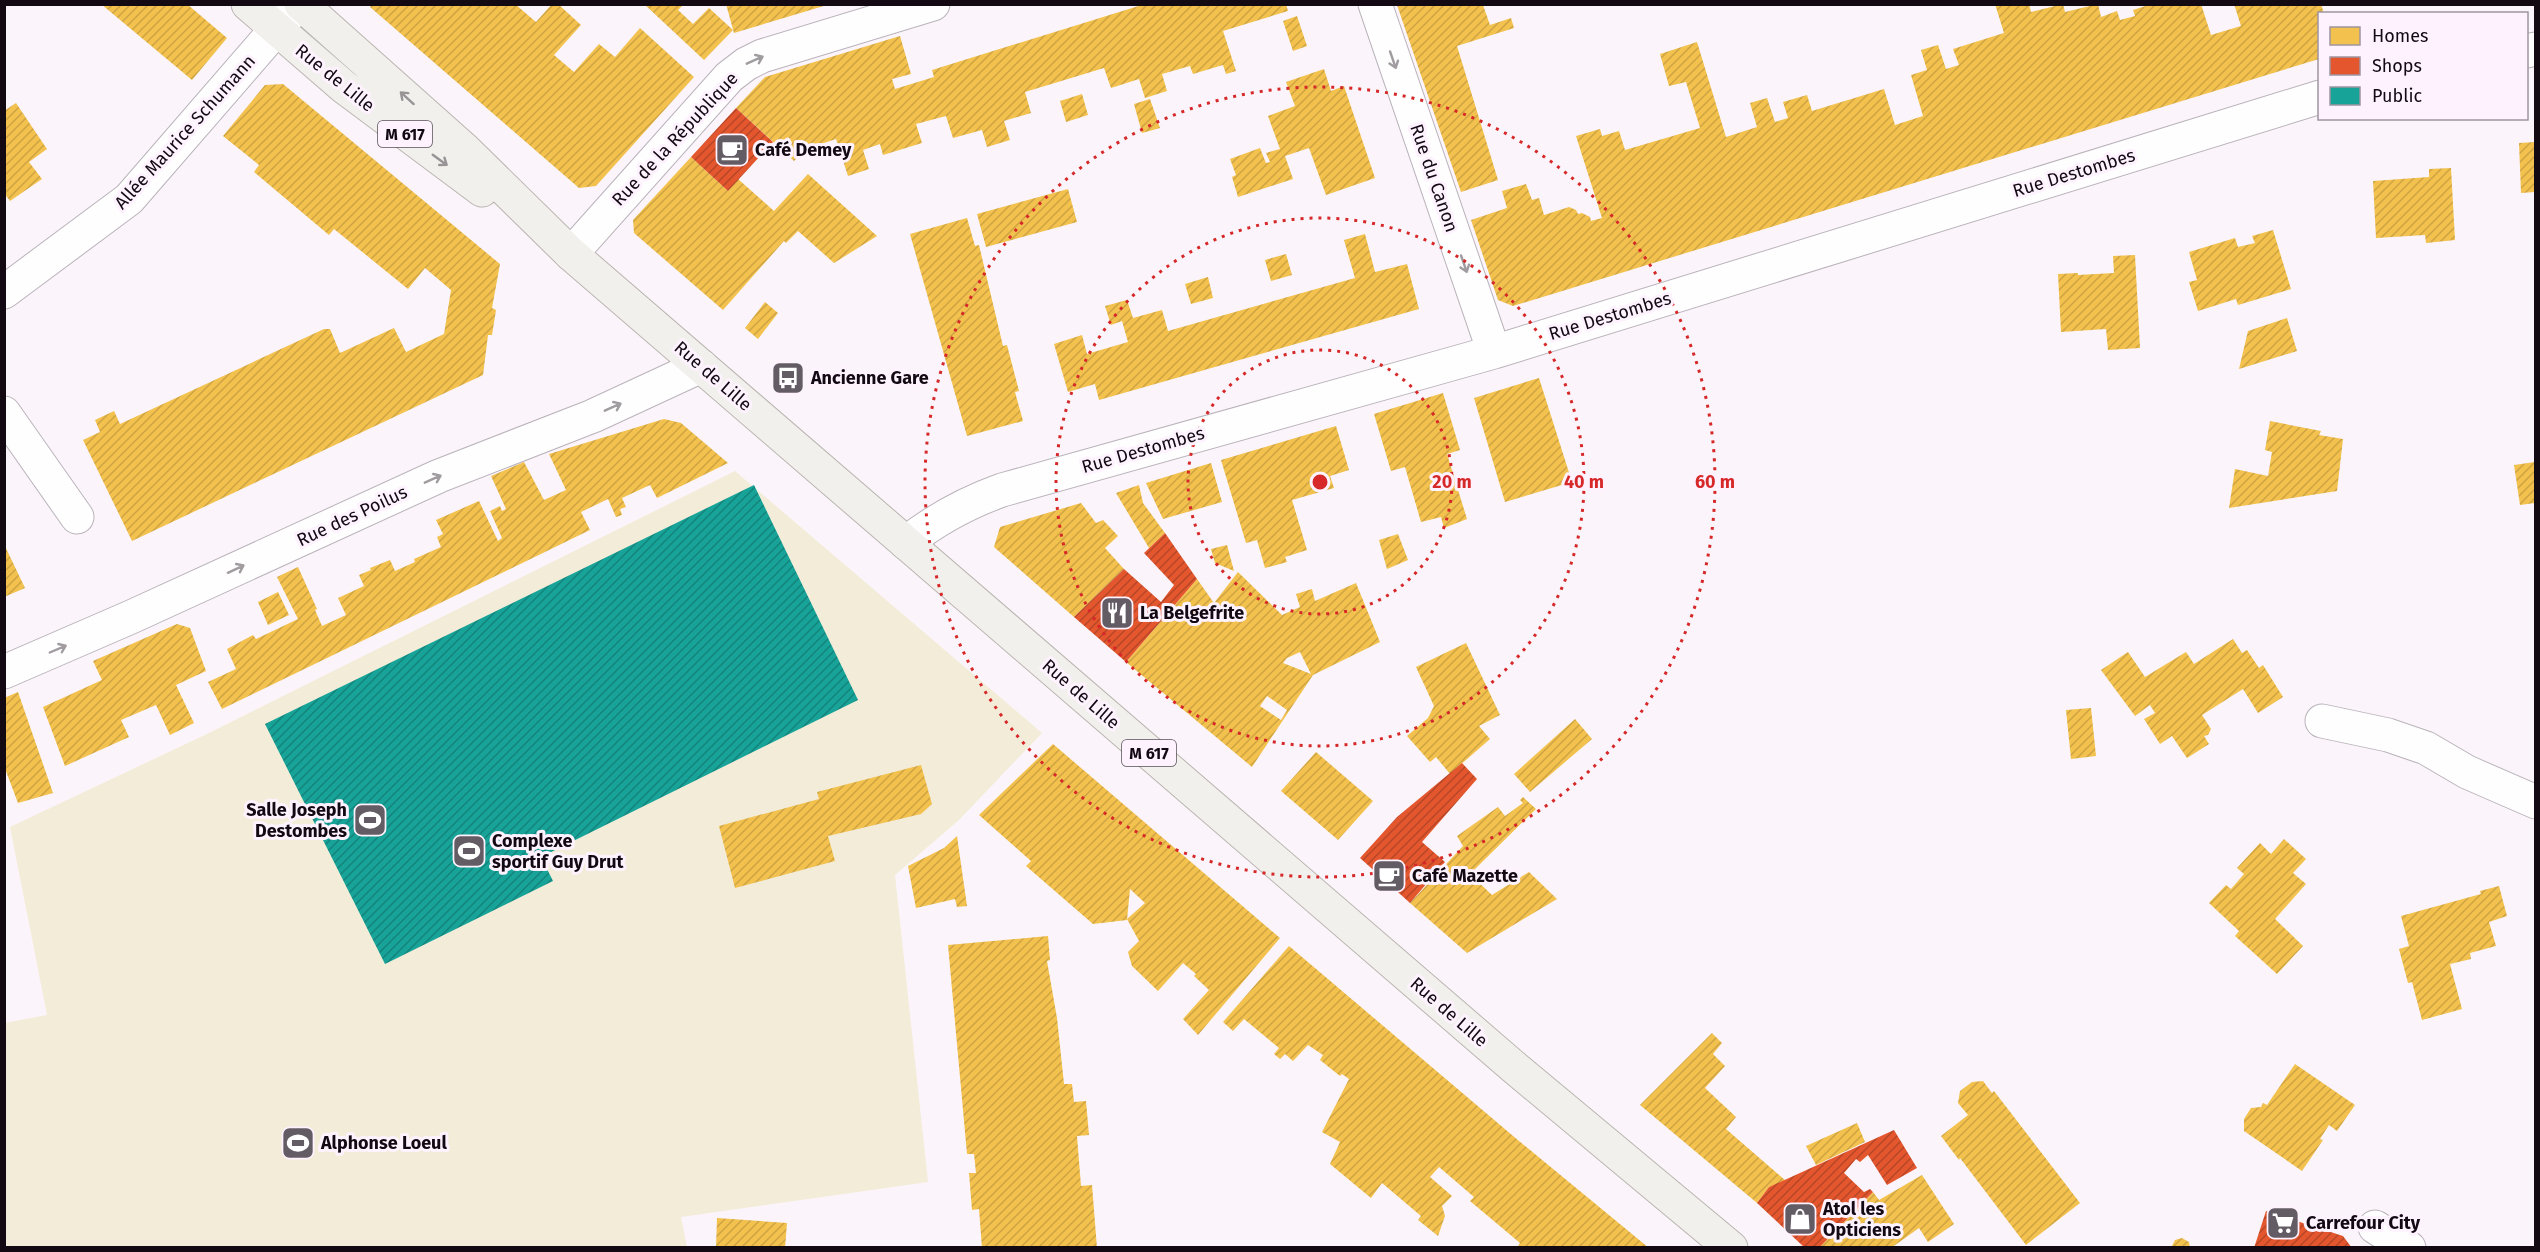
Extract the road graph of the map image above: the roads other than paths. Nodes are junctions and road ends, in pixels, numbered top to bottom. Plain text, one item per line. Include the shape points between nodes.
1 (248, 4) edge
2 (300, 4) edge
3 (933, 4) edge
4 (1374, 4) edge
5 (277, 30) junction
6 (2318, 97) edge
7 (571, 254) junction
8 (4, 292) edge
9 (1494, 352) junction
10 (701, 366) junction
11 (4, 413) edge
12 (77, 517) dead end
13 (906, 543) junction
14 (4, 672) edge
15 (2322, 721) dead end
16 (2535, 802) edge
17 (2375, 1227) dead end
18 (1731, 1248) edge
19 (2409, 1248) edge

1 - 5 main road, Rue de Lille / M 617
2 - 5 street, Allée Maurice Schumann
7 -> 2 main road, Rue de Lille / M 617 via 464,149
7 -> 3 street, Rue de la République via 729,77 746,64
4 -> 9 street, Rue du Canon
5 -> 7 main road, Rue de Lille / M 617 via 414,141
5 - 8 street, Allée Maurice Schumann via 129,199
6 - 9 street, Rue Destombes
7 - 10 main road, Rue de Lille / M 617
9 - 13 street, Rue Destombes via 1002,490 943,516
10 - 13 main road, Rue de Lille / M 617
14 -> 10 street, Rue des Poilus via 440,476 593,416
11 - 12 street
13 - 18 main road, Rue de Lille / M 617 via 1515,1068
15 - 16 street via 2388,735 2426,748 2467,772
17 - 19 street

